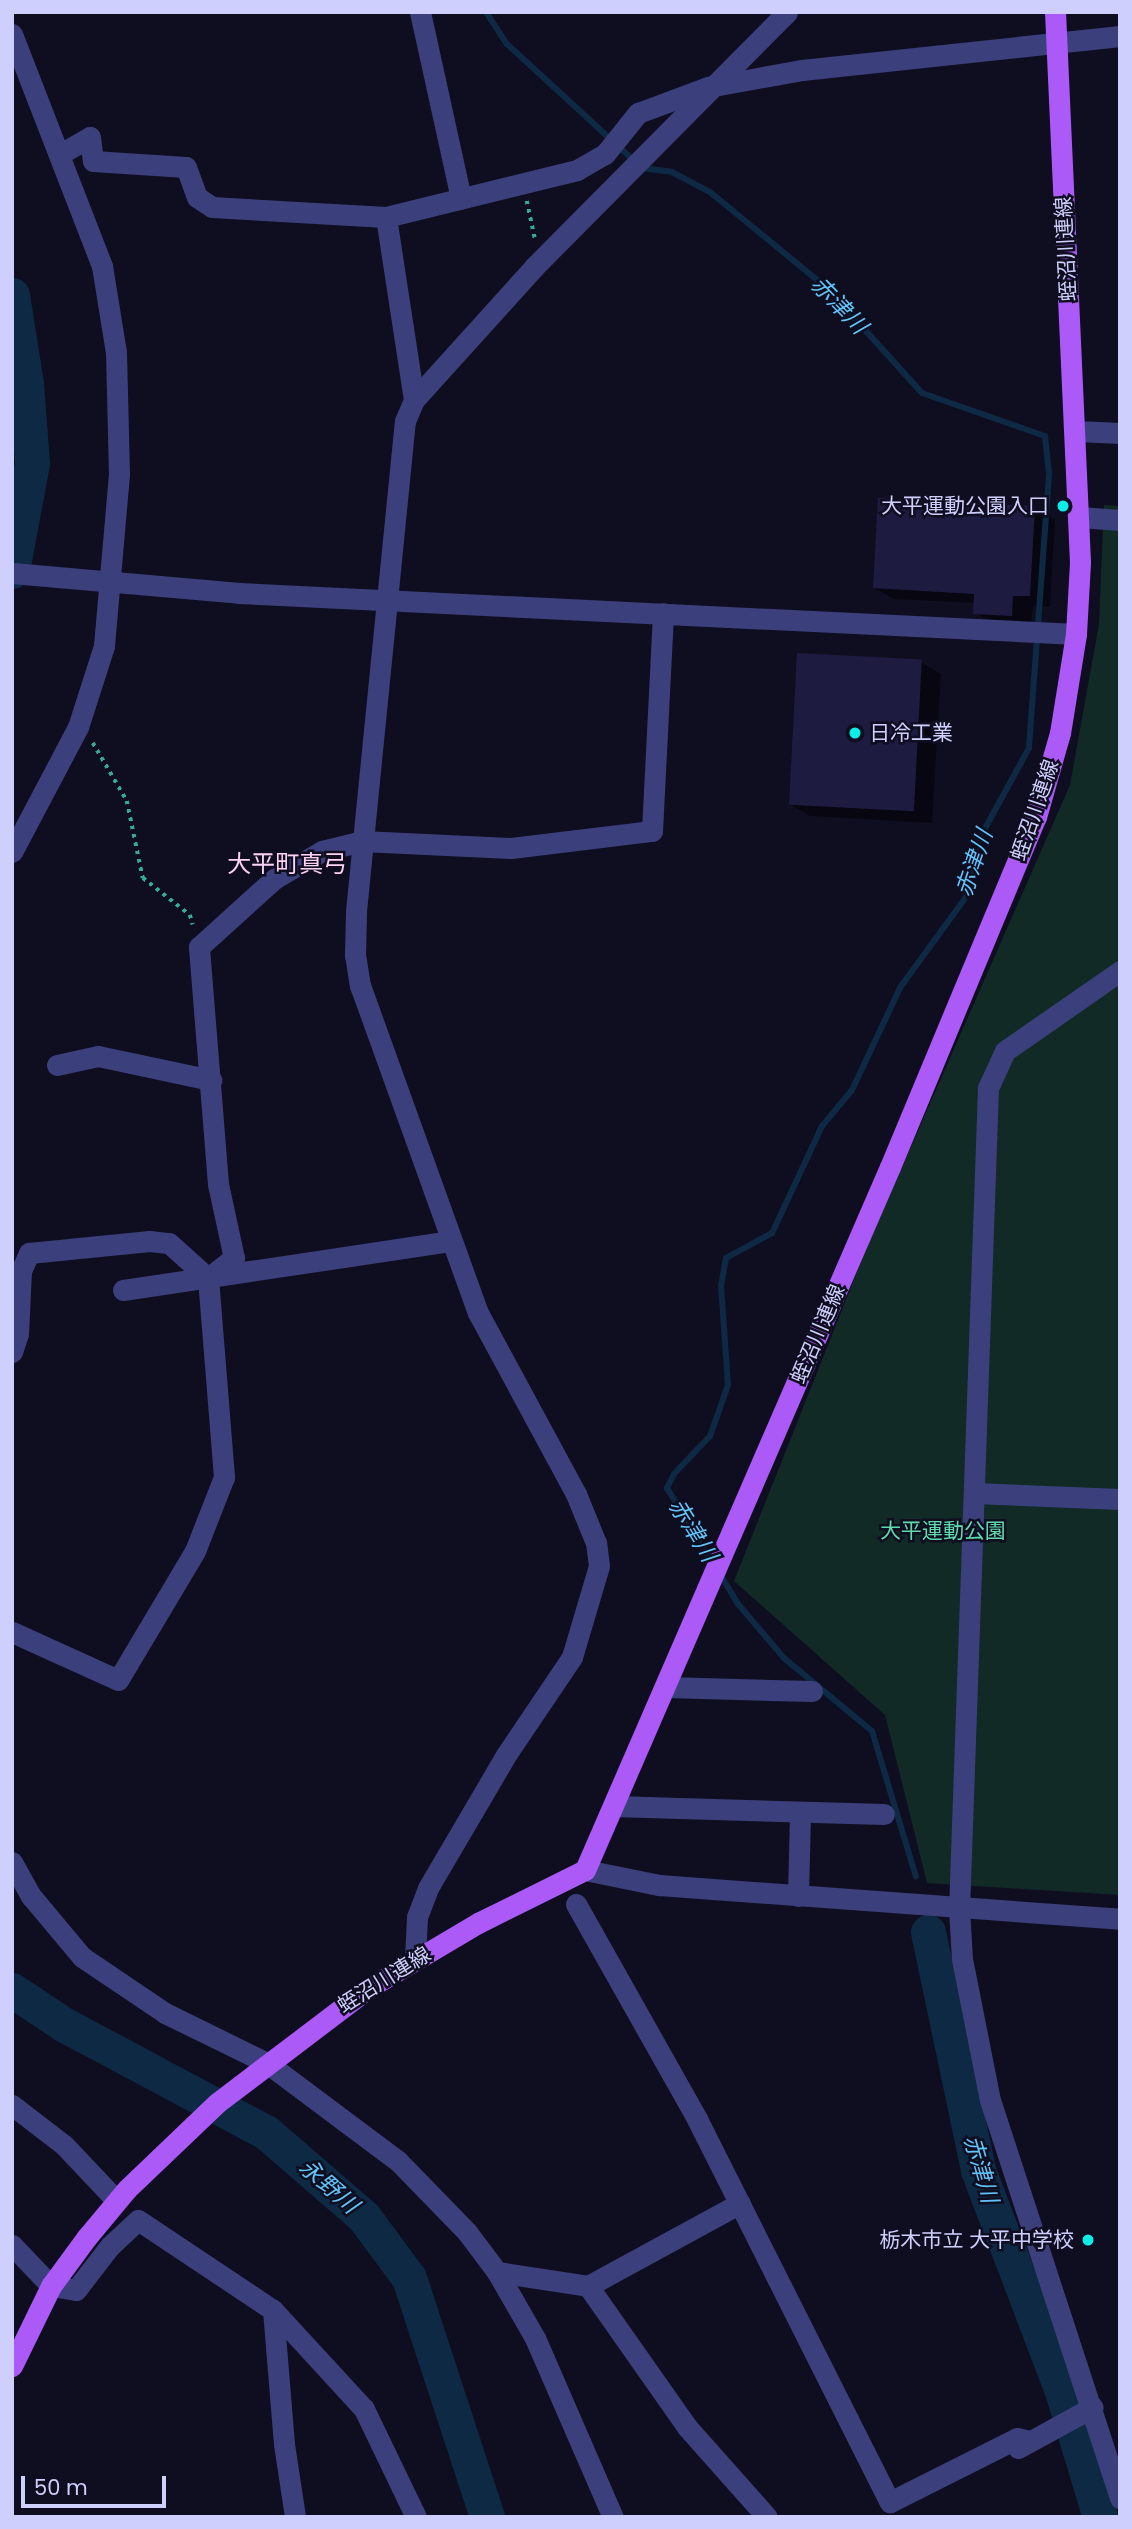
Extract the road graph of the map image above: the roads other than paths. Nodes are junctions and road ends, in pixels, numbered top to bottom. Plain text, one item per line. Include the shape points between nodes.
1 (420, 12) edge
2 (787, 12) edge
3 (1055, 12) edge
4 (12, 34) edge
5 (1120, 36) edge
6 (1057, 44) junction
7 (708, 87) junction
8 (62, 153) junction
9 (461, 199) junction
10 (386, 217) junction
11 (414, 400) junction
12 (1076, 431) junction
13 (1120, 433) edge
14 (1080, 517) junction
15 (1120, 520) edge
16 (12, 573) edge
17 (112, 583) junction
18 (385, 599) junction
19 (663, 613) junction
20 (1076, 634) junction
21 (362, 841) junction
22 (12, 852) edge
23 (1120, 971) edge
24 (57, 1065) dead end
25 (211, 1080) junction
26 (449, 1241) junction
27 (208, 1278) junction
28 (123, 1290) dead end
29 (12, 1352) edge
30 (975, 1493) junction
31 (1120, 1499) edge
32 (12, 1632) edge
33 (665, 1687) junction
34 (812, 1691) dead end
35 (613, 1806) junction
36 (800, 1812) junction
37 (884, 1814) dead end
38 (12, 1862) edge
39 (585, 1870) junction
40 (798, 1896) junction
41 (576, 1904) dead end
42 (960, 1909) junction
43 (1120, 1919) edge
44 (415, 1959) junction
45 (262, 2067) junction
46 (12, 2105) edge
47 (121, 2194) junction
48 (740, 2203) junction
49 (12, 2245) edge
50 (497, 2272) junction
51 (51, 2286) junction
52 (588, 2286) junction
53 (273, 2310) junction
54 (12, 2366) edge
55 (1093, 2407) junction
56 (1030, 2441) junction
57 (1120, 2498) edge
58 (295, 2517) edge
59 (416, 2517) edge
60 (613, 2517) edge
61 (767, 2517) edge
62 (891, 2517) edge

1 - 9 street
2 - 7 street
3 - 6 main road, 蛭沼川連線
4 - 8 street
5 - 6 street
6 - 7 street via 802,70
6 - 12 main road, 蛭沼川連線
7 - 9 street via 638,113 605,154 577,170
7 - 11 street
8 - 10 street via 90,137 93,161 186,167 197,197 212,207
8 - 17 street via 102,266 116,352 119,474
9 - 10 street
10 - 11 street
11 - 18 street via 405,421
12 - 13 street
12 - 14 main road, 蛭沼川連線
14 - 15 street
14 - 20 main road, 蛭沼川連線
16 - 17 street
17 - 18 street
17 - 22 street via 104,646 80,720
18 - 19 street
18 - 21 street
19 - 20 street
19 - 21 street via 652,831 512,848
20 - 33 main road, 蛭沼川連線 via 1060,733 1036,817
21 - 25 street via 322,851 274,879 200,947
21 - 26 street via 355,956 360,986
23 - 30 street via 1005,1051 988,1088
24 - 25 street via 99,1056
25 - 27 street via 218,1184 234,1258
26 - 27 street
26 - 44 street via 478,1313 576,1494 596,1543 599,1566 572,1657 506,1755 428,1888 417,1917
27 - 28 street
27 - 29 street via 169,1243 29,1253 21,1271 18,1334
27 - 32 street via 225,1478 174,1591 118,1680
30 - 31 street
30 - 42 street
33 - 34 street
33 - 35 main road
35 - 36 street
35 - 39 main road
36 - 37 street
36 - 40 street
38 - 45 street via 37,1905 82,1957 165,2013
39 - 40 street via 659,1885
39 - 44 main road, 蛭沼川連線
40 - 42 street
41 - 48 street
42 - 43 street
42 - 55 street via 962,1959 990,2100
44 - 45 main road, 蛭沼川連線 via 330,2014
45 - 47 main road, 蛭沼川連線
45 - 50 street via 398,2161 467,2232
46 - 47 street
47 - 51 main road, 蛭沼川連線
48 - 52 street
48 - 56 street via 890,2501 1017,2438
49 - 51 street
50 - 52 street
50 - 60 street via 535,2338
51 - 53 street via 76,2290 110,2246 138,2220
51 - 54 main road, 蛭沼川連線
52 - 61 street via 687,2427
53 - 58 street
53 - 59 street via 364,2409
55 - 56 street
55 - 57 street
56 - 62 street

